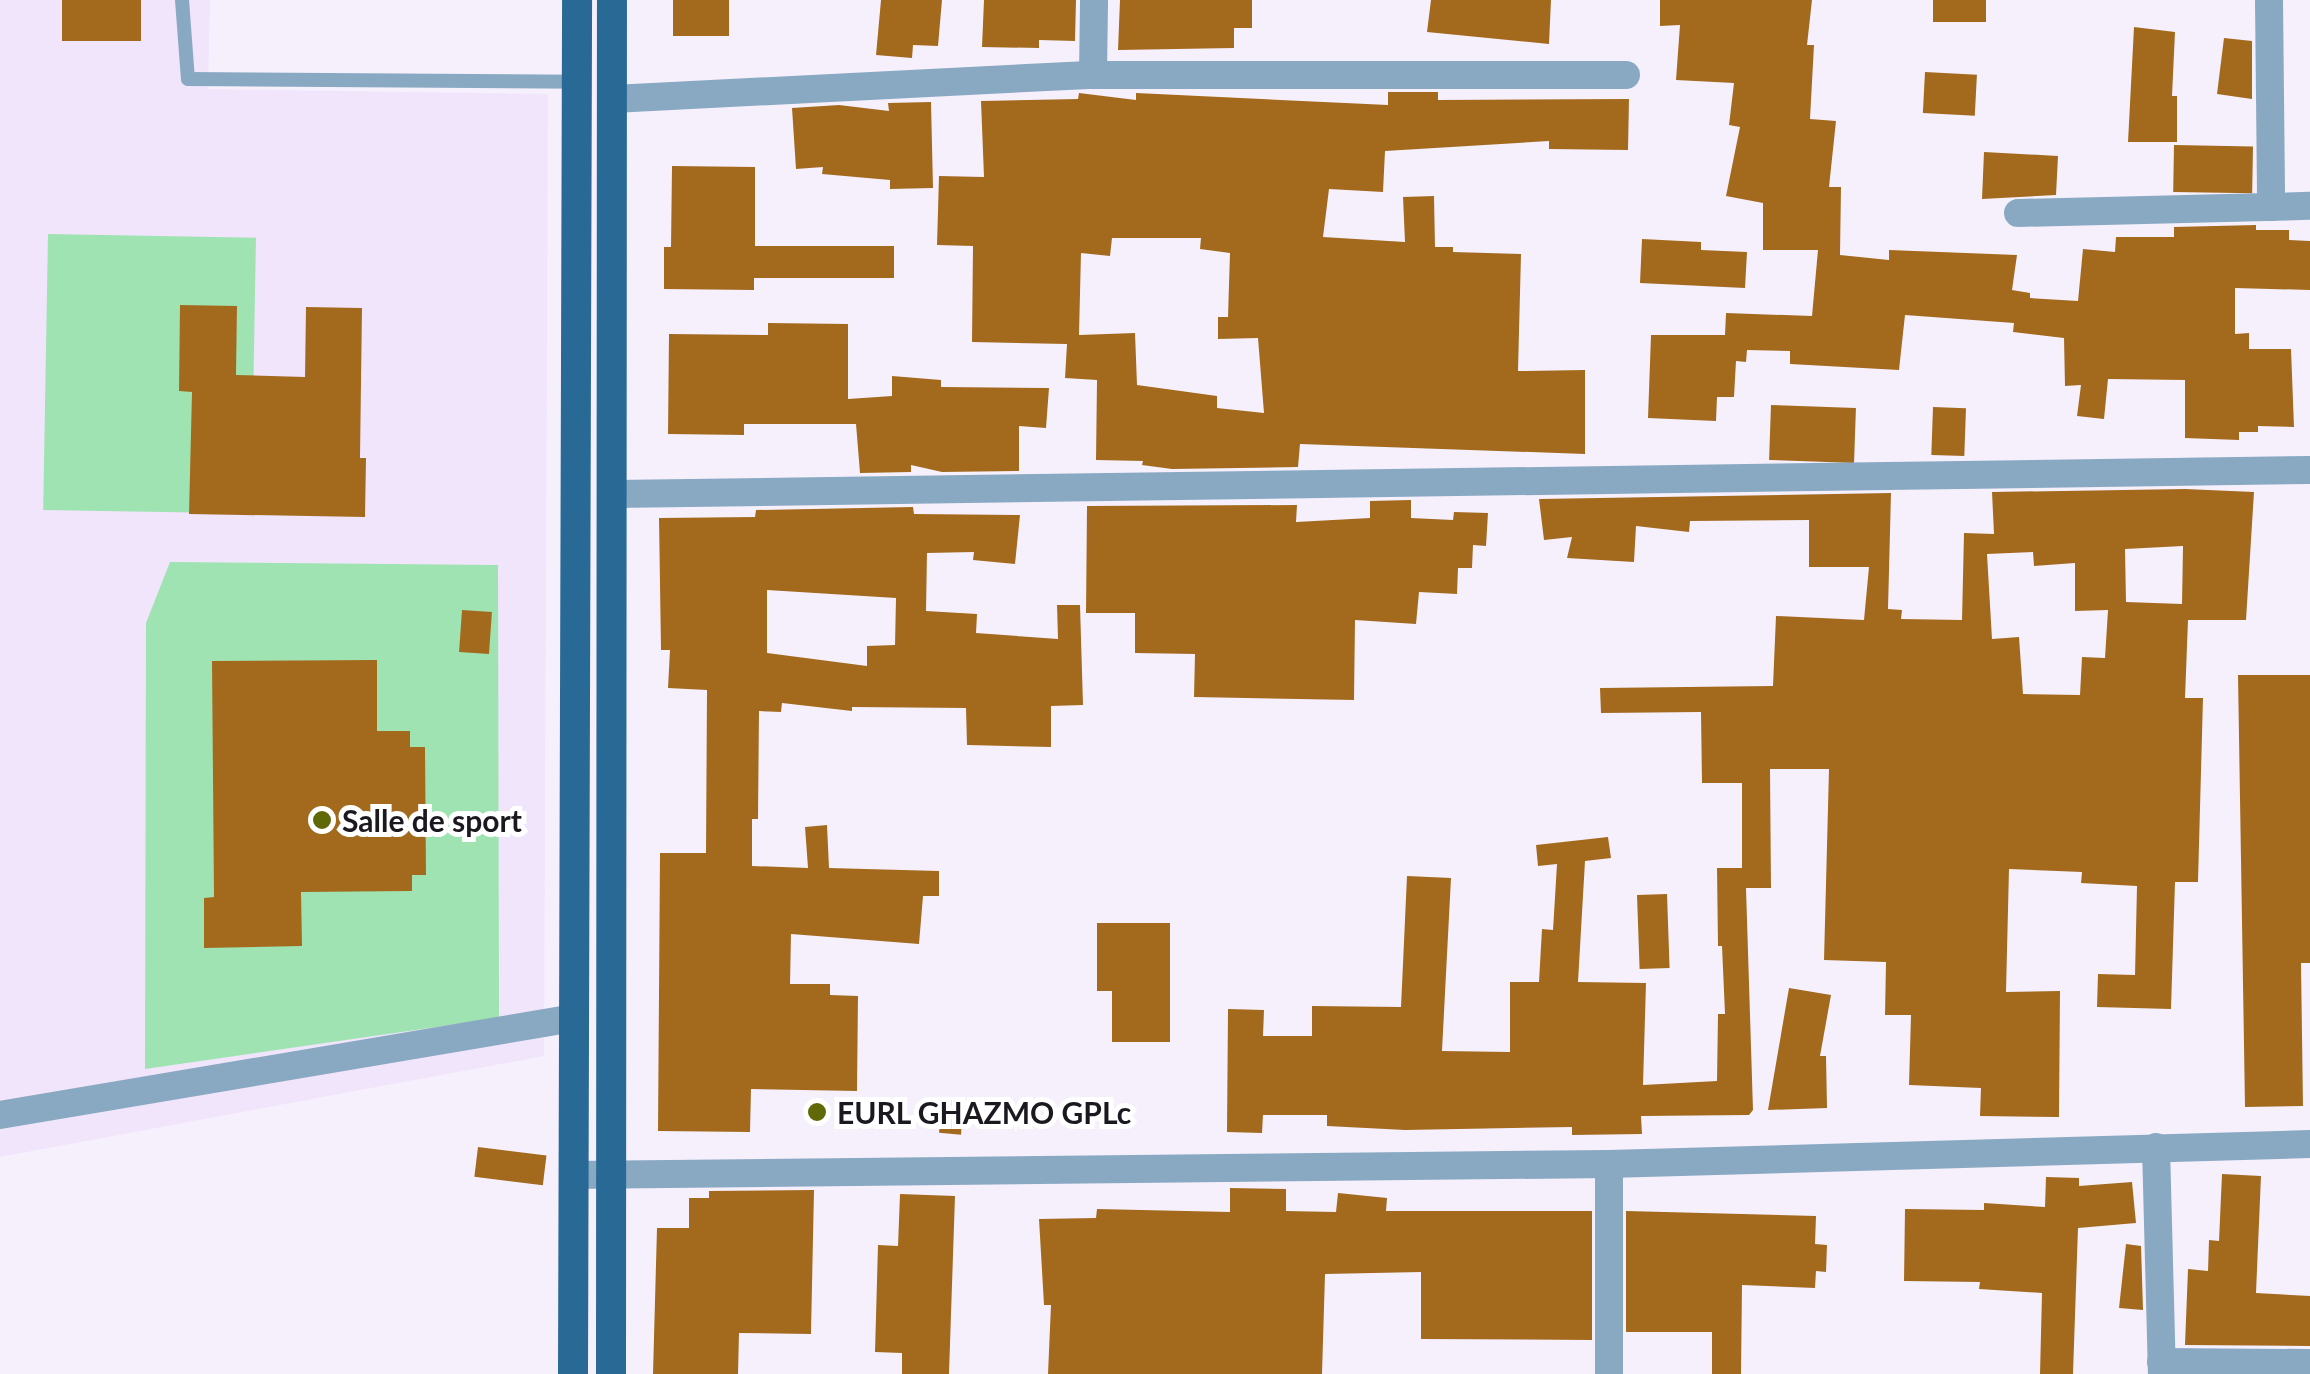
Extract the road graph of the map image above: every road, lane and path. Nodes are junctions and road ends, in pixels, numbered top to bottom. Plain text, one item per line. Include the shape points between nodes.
1 (182, 0) edge
2 (577, 0) edge
3 (612, 0) edge
4 (1094, 0) edge
5 (2270, 0) edge
6 (1093, 74) junction
7 (1626, 75) dead end
8 (578, 82) junction
9 (613, 98) junction
10 (2271, 206) junction
11 (2310, 206) edge
12 (2018, 213) dead end
13 (2310, 470) edge
14 (614, 494) junction
15 (574, 1018) junction
16 (0, 1115) edge
17 (2310, 1144) edge
18 (2156, 1147) junction
19 (1608, 1164) junction
20 (614, 1174) junction
21 (573, 1175) junction
22 (2310, 1362) edge
23 (2161, 1368) edge
24 (572, 1374) edge
25 (612, 1374) edge
26 (1609, 1374) edge

1 - 8 lane via 188,79
2 - 8 main road
3 - 9 main road
4 - 6 street
5 - 10 street
6 - 7 street
6 - 9 street
8 - 15 main road
9 - 14 main road
10 - 11 street
10 - 12 street
13 - 14 street
14 - 20 main road
15 - 16 street
15 - 21 main road
17 - 18 street
18 - 19 street
18 - 23 street
19 - 20 street
19 - 26 street
20 - 21 street
20 - 25 main road
21 - 24 main road
22 - 23 street

